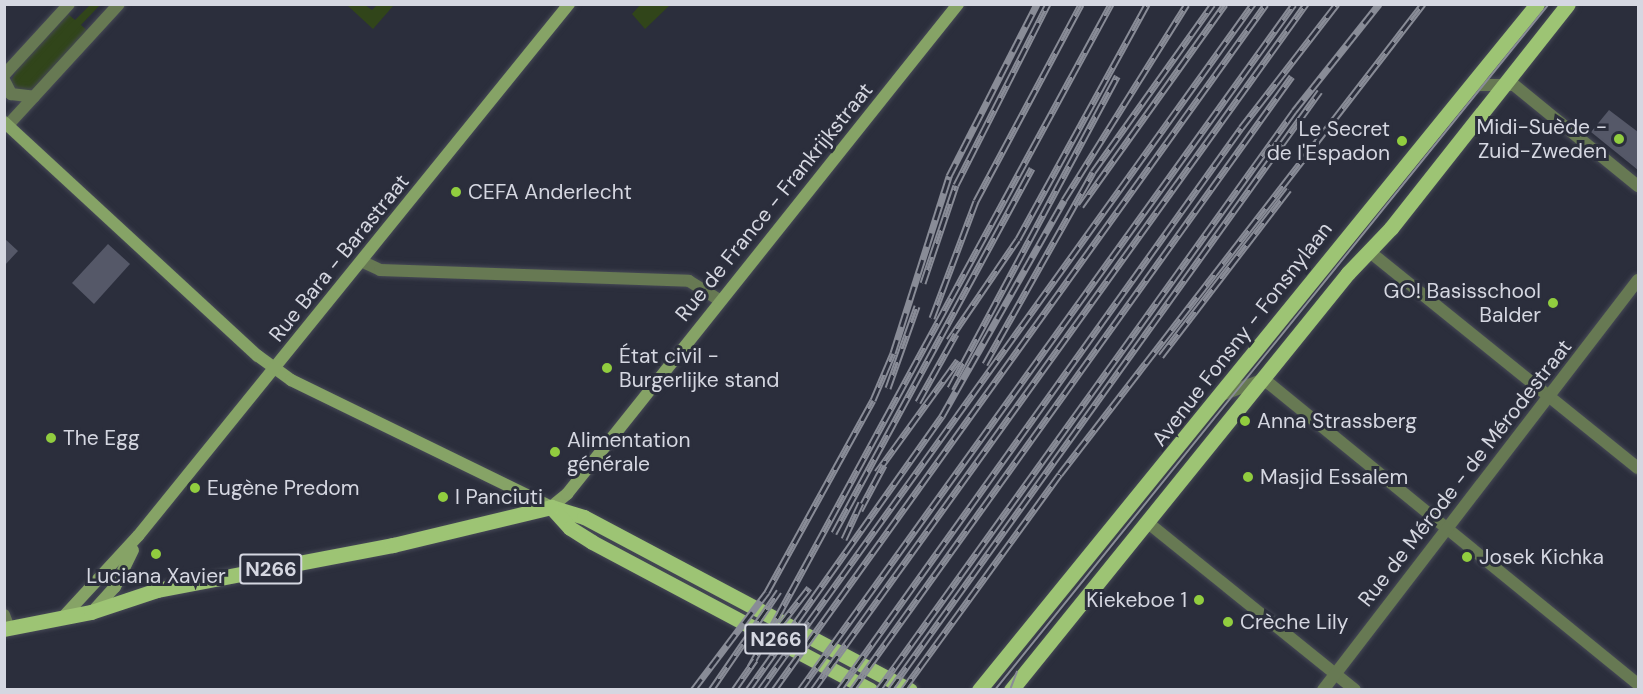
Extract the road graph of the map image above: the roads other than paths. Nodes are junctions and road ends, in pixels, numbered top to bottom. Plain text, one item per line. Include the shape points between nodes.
1 (69, 4) edge
2 (119, 4) edge
3 (569, 4) edge
4 (958, 4) edge
5 (1537, 4) edge
6 (1568, 4) edge
7 (4, 75) edge
8 (4, 80) edge
9 (1505, 82) junction
10 (1472, 85) junction
11 (34, 97) junction
12 (6, 123) edge
13 (1638, 186) edge
14 (1370, 252) junction
15 (361, 261) junction
16 (1638, 280) edge
17 (719, 300) junction
18 (274, 368) junction
19 (1262, 380) junction
20 (1224, 394) junction
21 (1549, 396) junction
22 (1638, 468) edge
23 (551, 507) junction
24 (1147, 522) junction
25 (1448, 528) junction
26 (138, 536) junction
27 (91, 612) junction
28 (65, 615) junction
29 (6, 624) edge
30 (1335, 673) junction
31 (1634, 683) edge
32 (870, 690) edge
33 (910, 690) edge
34 (979, 690) edge
35 (1011, 690) edge
36 (1323, 690) edge
37 (1355, 690) edge

1 - 7 street
2 - 11 street
3 - 15 street, Rue Bara - Barastraat
4 - 17 street, Rue de France - Frankrijkstraat
5 - 10 main road, Avenue Fonsny - Fonsnylaan
6 - 9 main road, Avenue Fonsny - Fonsnylaan
8 - 11 street via 11,94
9 - 10 street
9 - 13 street
9 - 14 main road, Avenue Fonsny - Fonsnylaan
10 - 20 main road, Avenue Fonsny - Fonsnylaan via 1414,152
11 - 12 street
12 - 18 street
14 - 19 main road, Avenue Fonsny - Fonsnylaan
14 - 21 street
15 - 17 street via 380,270 689,281
15 - 18 street, Rue Bara - Barastraat
16 - 21 street, Rue de Mérode - de Mérodestraat
17 - 23 street, Rue de France - Frankrijkstraat via 567,494
18 - 23 street
18 - 26 street, Rue Bara - Barastraat
19 - 20 street
19 - 24 main road, Avenue Fonsny - Fonsnylaan
19 - 25 street
20 - 34 main road, Avenue Fonsny - Fonsnylaan
21 - 22 street
21 - 25 street, Rue de Mérode - de Mérodestraat
23 - 27 main road, N266 via 393,545 157,590
23 - 32 main road, N266 via 570,528 592,542
23 - 33 main road, N266 via 584,516
24 - 30 street
24 - 35 main road, Avenue Fonsny - Fonsnylaan
25 - 30 street, Rue de Mérode - de Mérodestraat
25 - 31 street
26 - 27 street, Rue Bara - Barastraat via 115,587
26 - 28 street, Rue Bara - Barastraat
27 - 28 main road, N266
28 - 29 main road, N266
30 - 36 street, Rue de Mérode - de Mérodestraat
30 - 37 street

